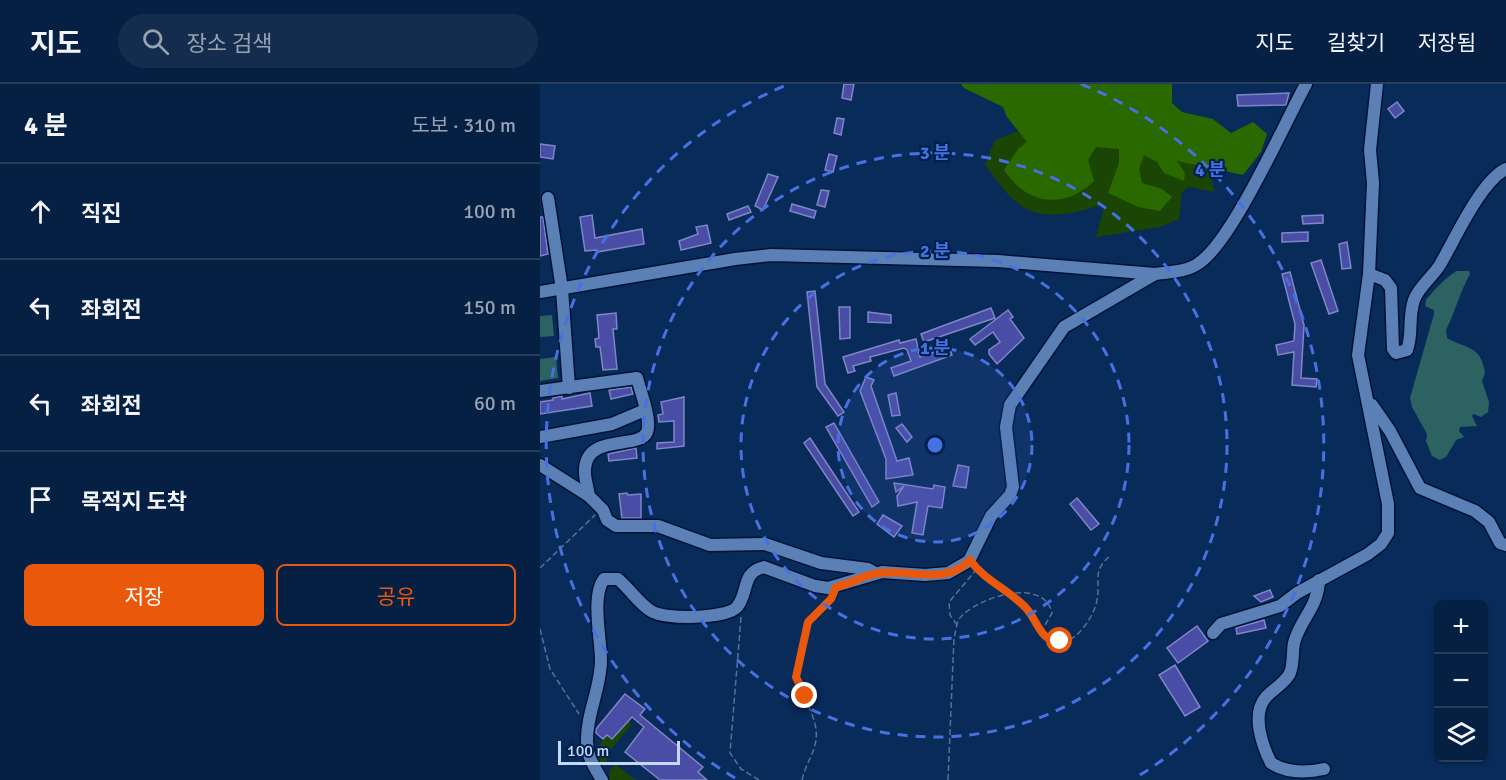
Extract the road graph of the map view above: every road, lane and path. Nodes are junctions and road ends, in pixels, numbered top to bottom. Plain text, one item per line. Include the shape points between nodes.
1 (1306, 84) edge
2 (1377, 84) edge
3 (1506, 169) edge
4 (548, 198) dead end
5 (1155, 274) junction
6 (1369, 274) junction
7 (562, 289) junction
8 (540, 292) edge
9 (569, 388) junction
10 (540, 391) edge
11 (1370, 402) junction
12 (645, 410) junction
13 (540, 438) edge
14 (540, 465) edge
15 (589, 496) junction
16 (603, 510) junction
17 (1506, 545) edge
18 (1111, 555) dead end
19 (973, 564) junction
20 (540, 568) edge
21 (875, 573) junction
22 (1319, 580) junction
23 (836, 587) junction
24 (1011, 594) junction
25 (736, 608) junction
26 (957, 625) junction
27 (540, 629) edge
28 (1041, 632) junction
29 (1213, 633) dead end
30 (589, 726) junction
31 (1324, 769) dead end
32 (602, 780) edge
33 (759, 780) edge
34 (802, 780) edge
35 (948, 780) edge

1 - 5 street via 1226,232 1207,257 1197,265
2 - 6 street via 1370,150 1373,183
3 - 6 street via 1488,186 1459,226 1440,264 1416,297 1409,345 1401,353 1393,349 1391,288 1385,280
4 - 7 street
5 - 7 street via 953,259 771,255
5 - 19 street via 1065,327 1010,405 1006,427 1013,487 991,516
6 - 11 street via 1359,370
7 - 8 street
7 - 9 street
9 - 10 street
9 - 12 street via 637,378
11 - 17 street via 1420,488 1475,511 1489,522 1500,543
11 - 22 street via 1388,504 1388,533 1368,554
12 - 13 street via 612,424
12 - 15 street via 649,421 643,438 606,444 586,462
14 - 15 street
15 - 16 street
16 - 20 path via 582,524
16 - 21 street via 607,520 616,526 658,526 710,545 765,544 811,560 868,568
18 - 28 path via 1100,564 1097,600 1082,632 1072,639 1052,642
19 - 21 street via 938,575
19 - 24 path
19 - 26 path via 949,602 950,615
21 - 23 street
22 - 29 street via 1280,606 1221,624
22 - 31 street via 1313,609 1295,640 1291,672 1264,699 1259,727 1271,763 1306,773
23 - 25 street via 815,586 771,568 757,569 748,578
23 - 34 path via 831,599 808,622 799,656 796,677 816,733
24 - 26 path via 986,600
24 - 28 path via 1028,610
24 - 28 path via 1035,594 1050,605 1052,613
25 - 30 street via 708,615 659,615 618,579 604,579 597,597 599,683
25 - 33 path via 742,625 729,730 730,753 741,768
26 - 35 path
27 - 30 path via 550,669
30 - 32 street via 589,755

